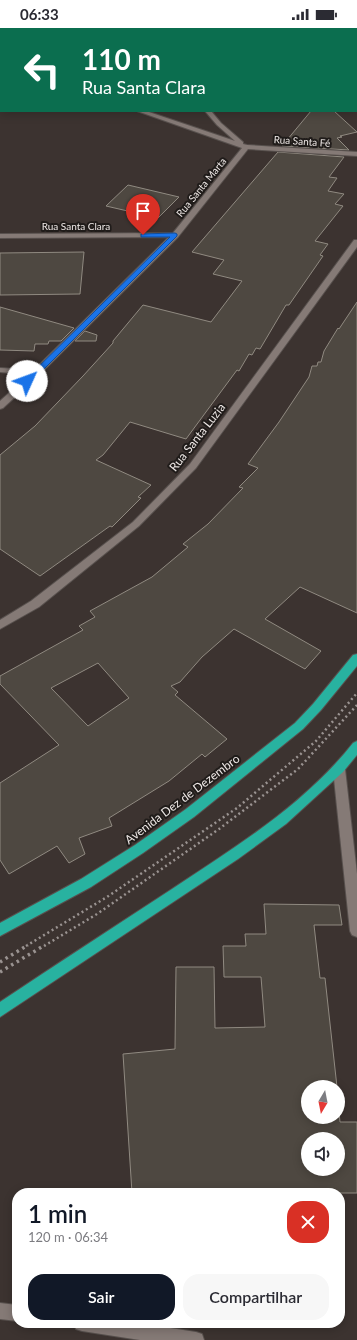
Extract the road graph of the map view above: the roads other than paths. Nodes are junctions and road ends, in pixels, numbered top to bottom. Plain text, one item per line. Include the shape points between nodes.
1 (143, 112) edge
2 (209, 112) edge
3 (246, 147) junction
4 (357, 154) edge
5 (175, 235) junction
6 (0, 236) edge
7 (357, 242) edge
8 (0, 370) edge
9 (36, 373) junction
10 (0, 406) edge
11 (0, 625) edge
12 (357, 658) edge
13 (357, 746) edge
14 (339, 769) junction
15 (0, 930) edge
16 (357, 931) edge
17 (0, 1010) edge
18 (0, 1311) edge
19 (12, 1312) edge
20 (116, 1328) edge
21 (196, 1340) edge

1 - 3 street, Rua Santa Fé
2 - 3 street
3 - 4 street, Rua Santa Fé
3 - 5 street, Rua Santa Marta
5 - 6 street, Rua Santa Clara
5 - 9 street, Rua Santa Marta
7 - 11 street, Rua Santa Luzia via 193,466 136,524 35,604
8 - 9 street
9 - 10 street, Rua Santa Marta
12 - 15 highway, Avenida Dez de Dezembro via 299,726 190,814 86,883
13 - 14 highway
14 - 16 street
14 - 17 highway via 282,820 234,855
18 - 19 street
20 - 21 street

